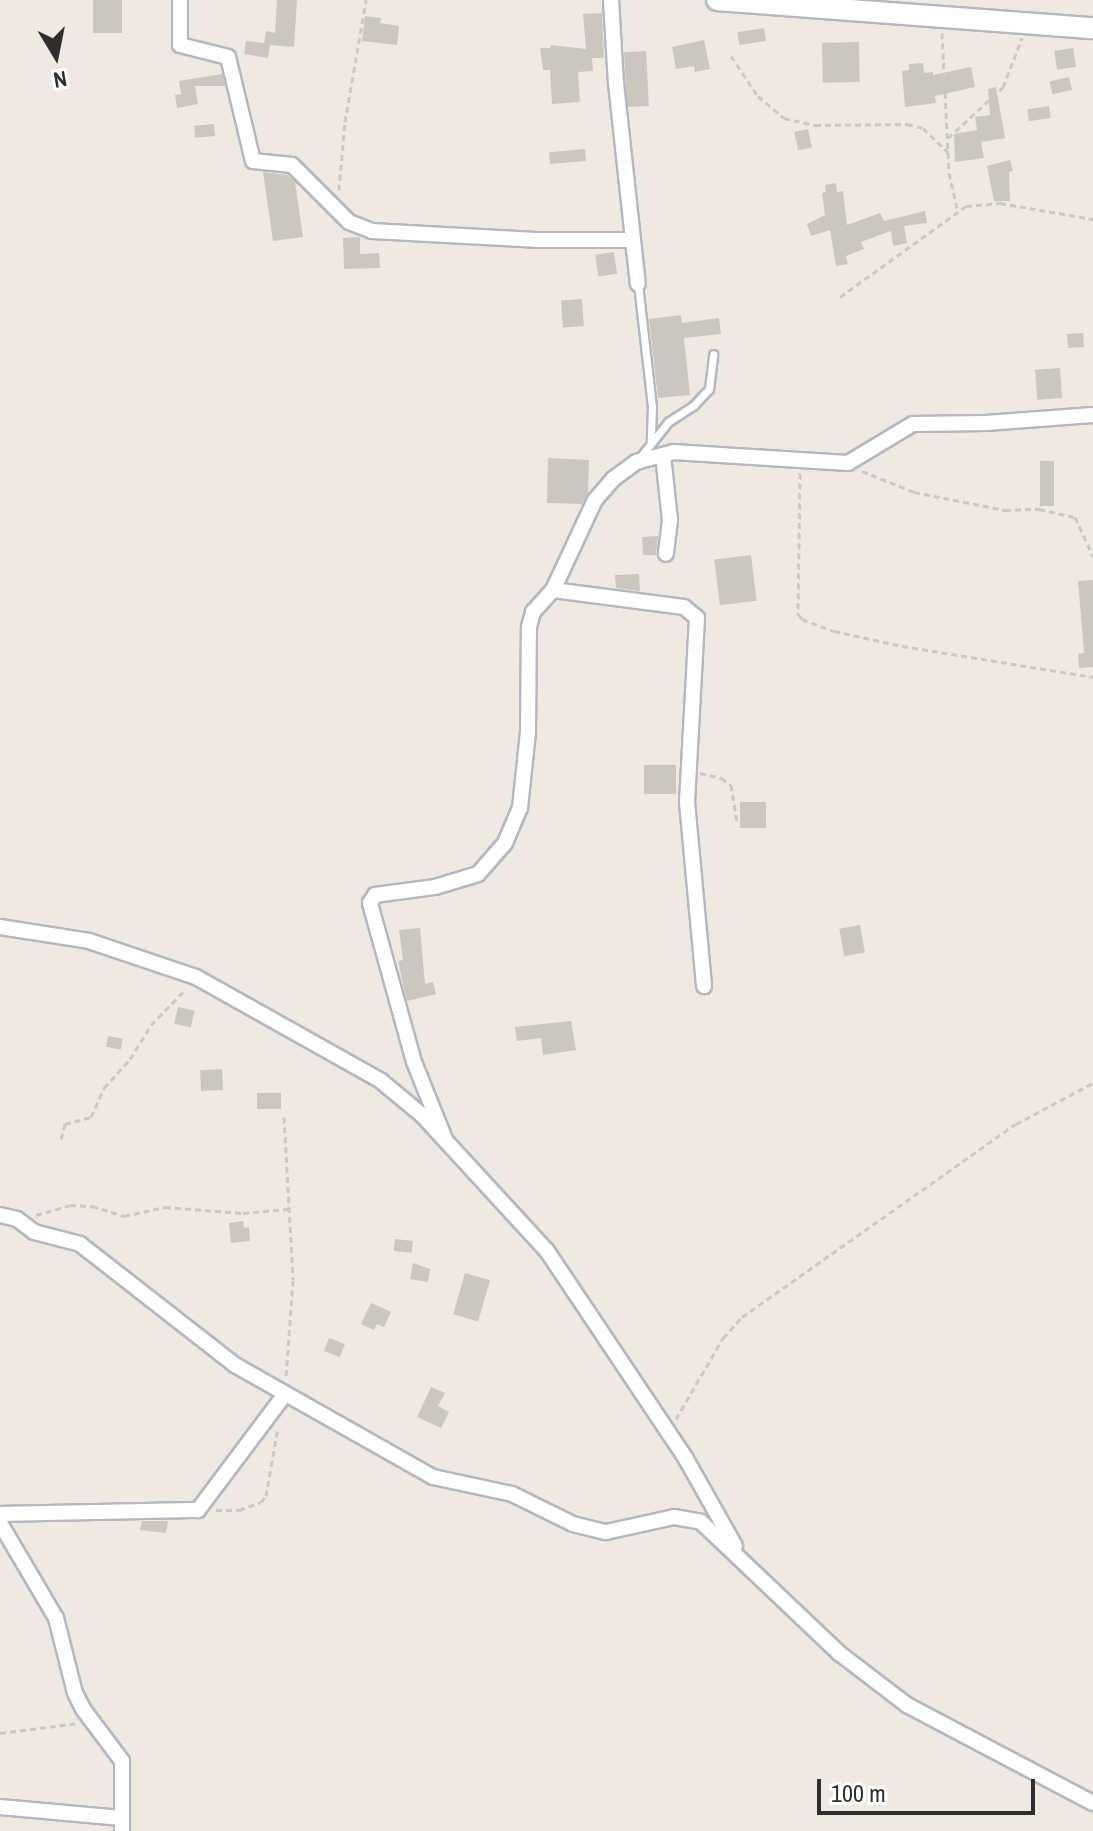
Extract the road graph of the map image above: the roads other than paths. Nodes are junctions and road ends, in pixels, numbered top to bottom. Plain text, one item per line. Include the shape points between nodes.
1 (180, 0) edge
2 (611, 0) edge
3 (717, 0) edge
4 (1093, 28) edge
5 (633, 240) junction
6 (638, 284) joint
7 (713, 354) dead end
8 (1093, 415) edge
9 (651, 442) junction
10 (663, 455) junction
11 (636, 462) junction
12 (666, 554) dead end
13 (553, 590) junction
14 (0, 927) edge
15 (704, 986) dead end
16 (445, 1139) junction
17 (0, 1215) edge
18 (285, 1394) junction
19 (0, 1514) edge
20 (0, 1523) edge
21 (744, 1560) junction
22 (1093, 1803) edge
23 (0, 1807) edge
24 (122, 1824) edge

1 - 5 street via 180,45 228,57 253,161 292,165 349,222 372,231
2 - 5 street
3 - 4 street
5 - 6 street
6 - 9 lane
7 - 9 lane via 709,389
8 - 10 street via 913,424 848,463
9 - 11 lane
10 - 11 street
10 - 12 street via 670,520
11 - 13 street via 595,500
13 - 15 street via 694,611 698,622 688,831
13 - 16 street via 533,612 529,627 528,732 520,808 505,843 478,874 435,887 375,895 370,903 414,1062
14 - 16 street via 89,941 196,977 381,1081
16 - 21 street via 547,1251 668,1431
17 - 18 street via 17,1219 34,1232 80,1244 235,1365
18 - 19 street via 198,1510
18 - 21 street via 433,1477 512,1494 573,1524 606,1532 692,1518
20 - 24 street via 56,1618 75,1693 122,1761
21 - 22 street via 839,1653 907,1705
23 - 24 street

